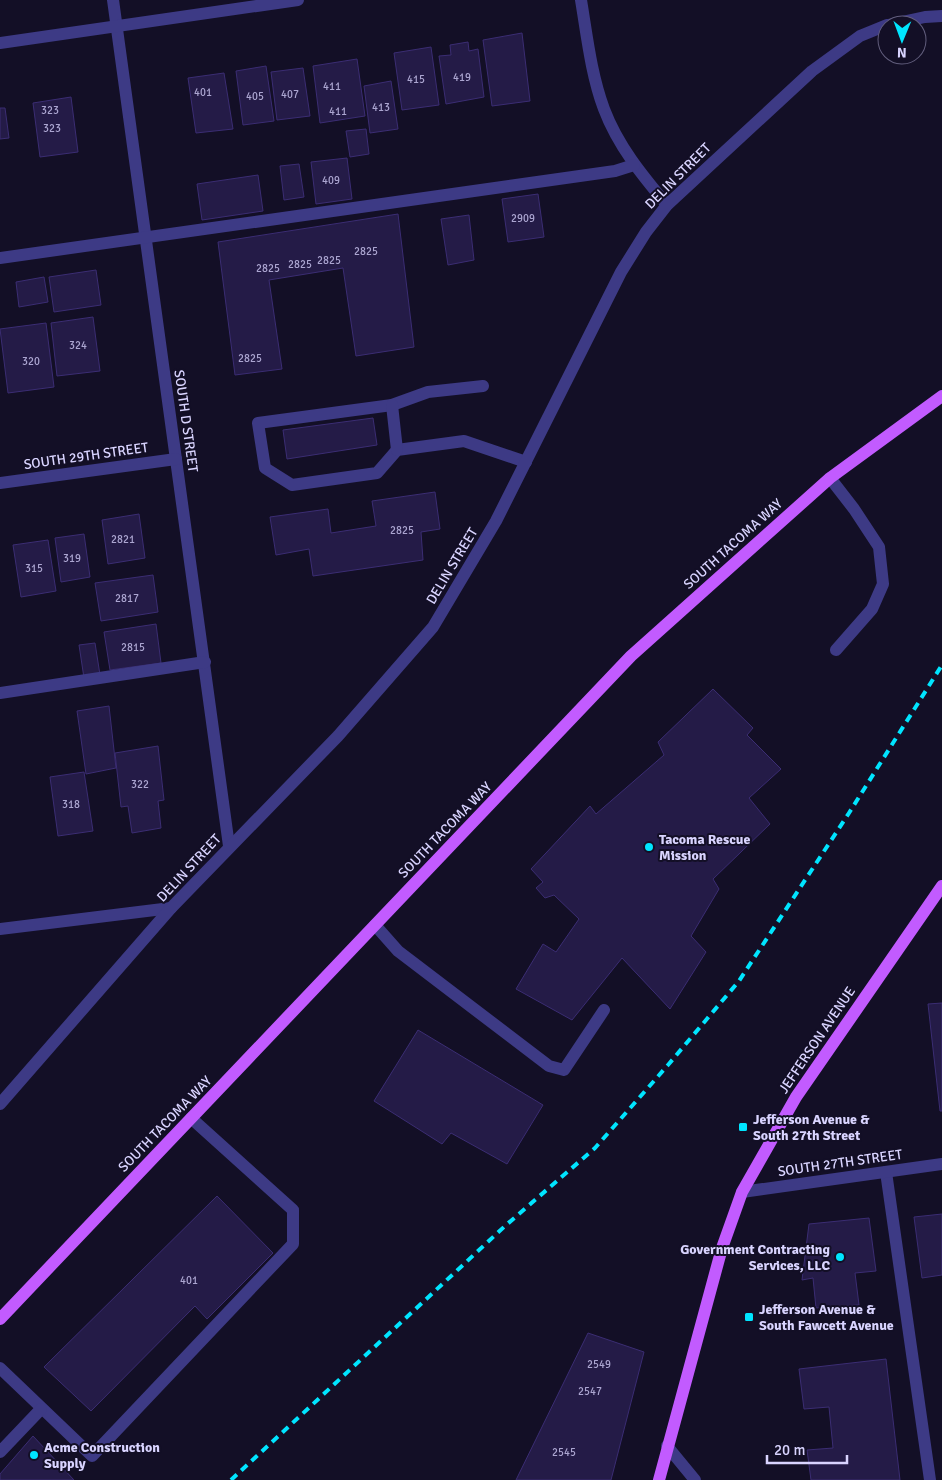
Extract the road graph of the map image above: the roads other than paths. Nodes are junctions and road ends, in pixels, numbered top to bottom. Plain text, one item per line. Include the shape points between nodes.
1 (113, 0) edge
2 (298, 0) edge
3 (581, 0) edge
4 (942, 16) edge
5 (927, 17) edge
6 (117, 28) junction
7 (877, 29) edge
8 (0, 44) edge
9 (634, 165) junction
10 (668, 205) junction
11 (146, 239) junction
12 (0, 258) edge
13 (483, 386) dead end
14 (942, 396) edge
15 (392, 404) junction
16 (397, 450) junction
17 (176, 459) junction
18 (526, 462) junction
19 (830, 478) junction
20 (0, 483) edge
21 (836, 650) dead end
22 (204, 662) junction
23 (0, 693) edge
24 (229, 846) junction
25 (942, 886) edge
26 (171, 908) junction
27 (375, 925) junction
28 (0, 929) edge
29 (604, 1010) dead end
30 (0, 1104) edge
31 (192, 1118) junction
32 (942, 1164) edge
33 (886, 1172) junction
34 (742, 1192) junction
35 (0, 1319) edge
36 (0, 1368) edge
37 (41, 1409) junction
38 (668, 1446) junction
39 (0, 1452) edge
40 (659, 1480) edge
41 (695, 1480) edge
42 (930, 1480) edge

1 - 6 street, SOUTH D STREET
2 - 6 street
3 - 9 street via 604,109
4 - 5 street, DELIN STREET
6 - 8 street
6 - 11 street, SOUTH D STREET
7 - 10 street, DELIN STREET via 860,36 812,71
9 - 10 street
9 - 11 street via 615,171
10 - 18 street, DELIN STREET via 646,232 621,272
11 - 12 street
11 - 17 street, SOUTH D STREET
13 - 15 street via 428,392
14 - 19 main road, SOUTH TACOMA WAY
15 - 16 street
15 - 16 street via 258,422 264,468 292,486 377,473
16 - 18 street via 464,441
17 - 20 street, SOUTH 29TH STREET
17 - 22 street, SOUTH D STREET
18 - 24 street, DELIN STREET via 496,521 433,627 338,736
19 - 21 street via 879,546 883,584 872,609
19 - 27 main road, SOUTH TACOMA WAY via 631,656
22 - 23 street
22 - 24 street, SOUTH D STREET
24 - 26 street, DELIN STREET
25 - 34 main road, JEFFERSON AVENUE via 796,1097
26 - 28 street
26 - 30 street, DELIN STREET
27 - 29 street via 398,951 549,1066 564,1070
27 - 31 main road, SOUTH TACOMA WAY
31 - 35 main road, SOUTH TACOMA WAY
31 - 37 street via 292,1210 293,1244 92,1456
32 - 33 street, SOUTH 27TH STREET
33 - 34 street, SOUTH 27TH STREET
33 - 42 street
34 - 38 main road, JEFFERSON AVENUE via 722,1248
36 - 37 street
37 - 39 street
38 - 40 main road, JEFFERSON AVENUE
38 - 41 street

